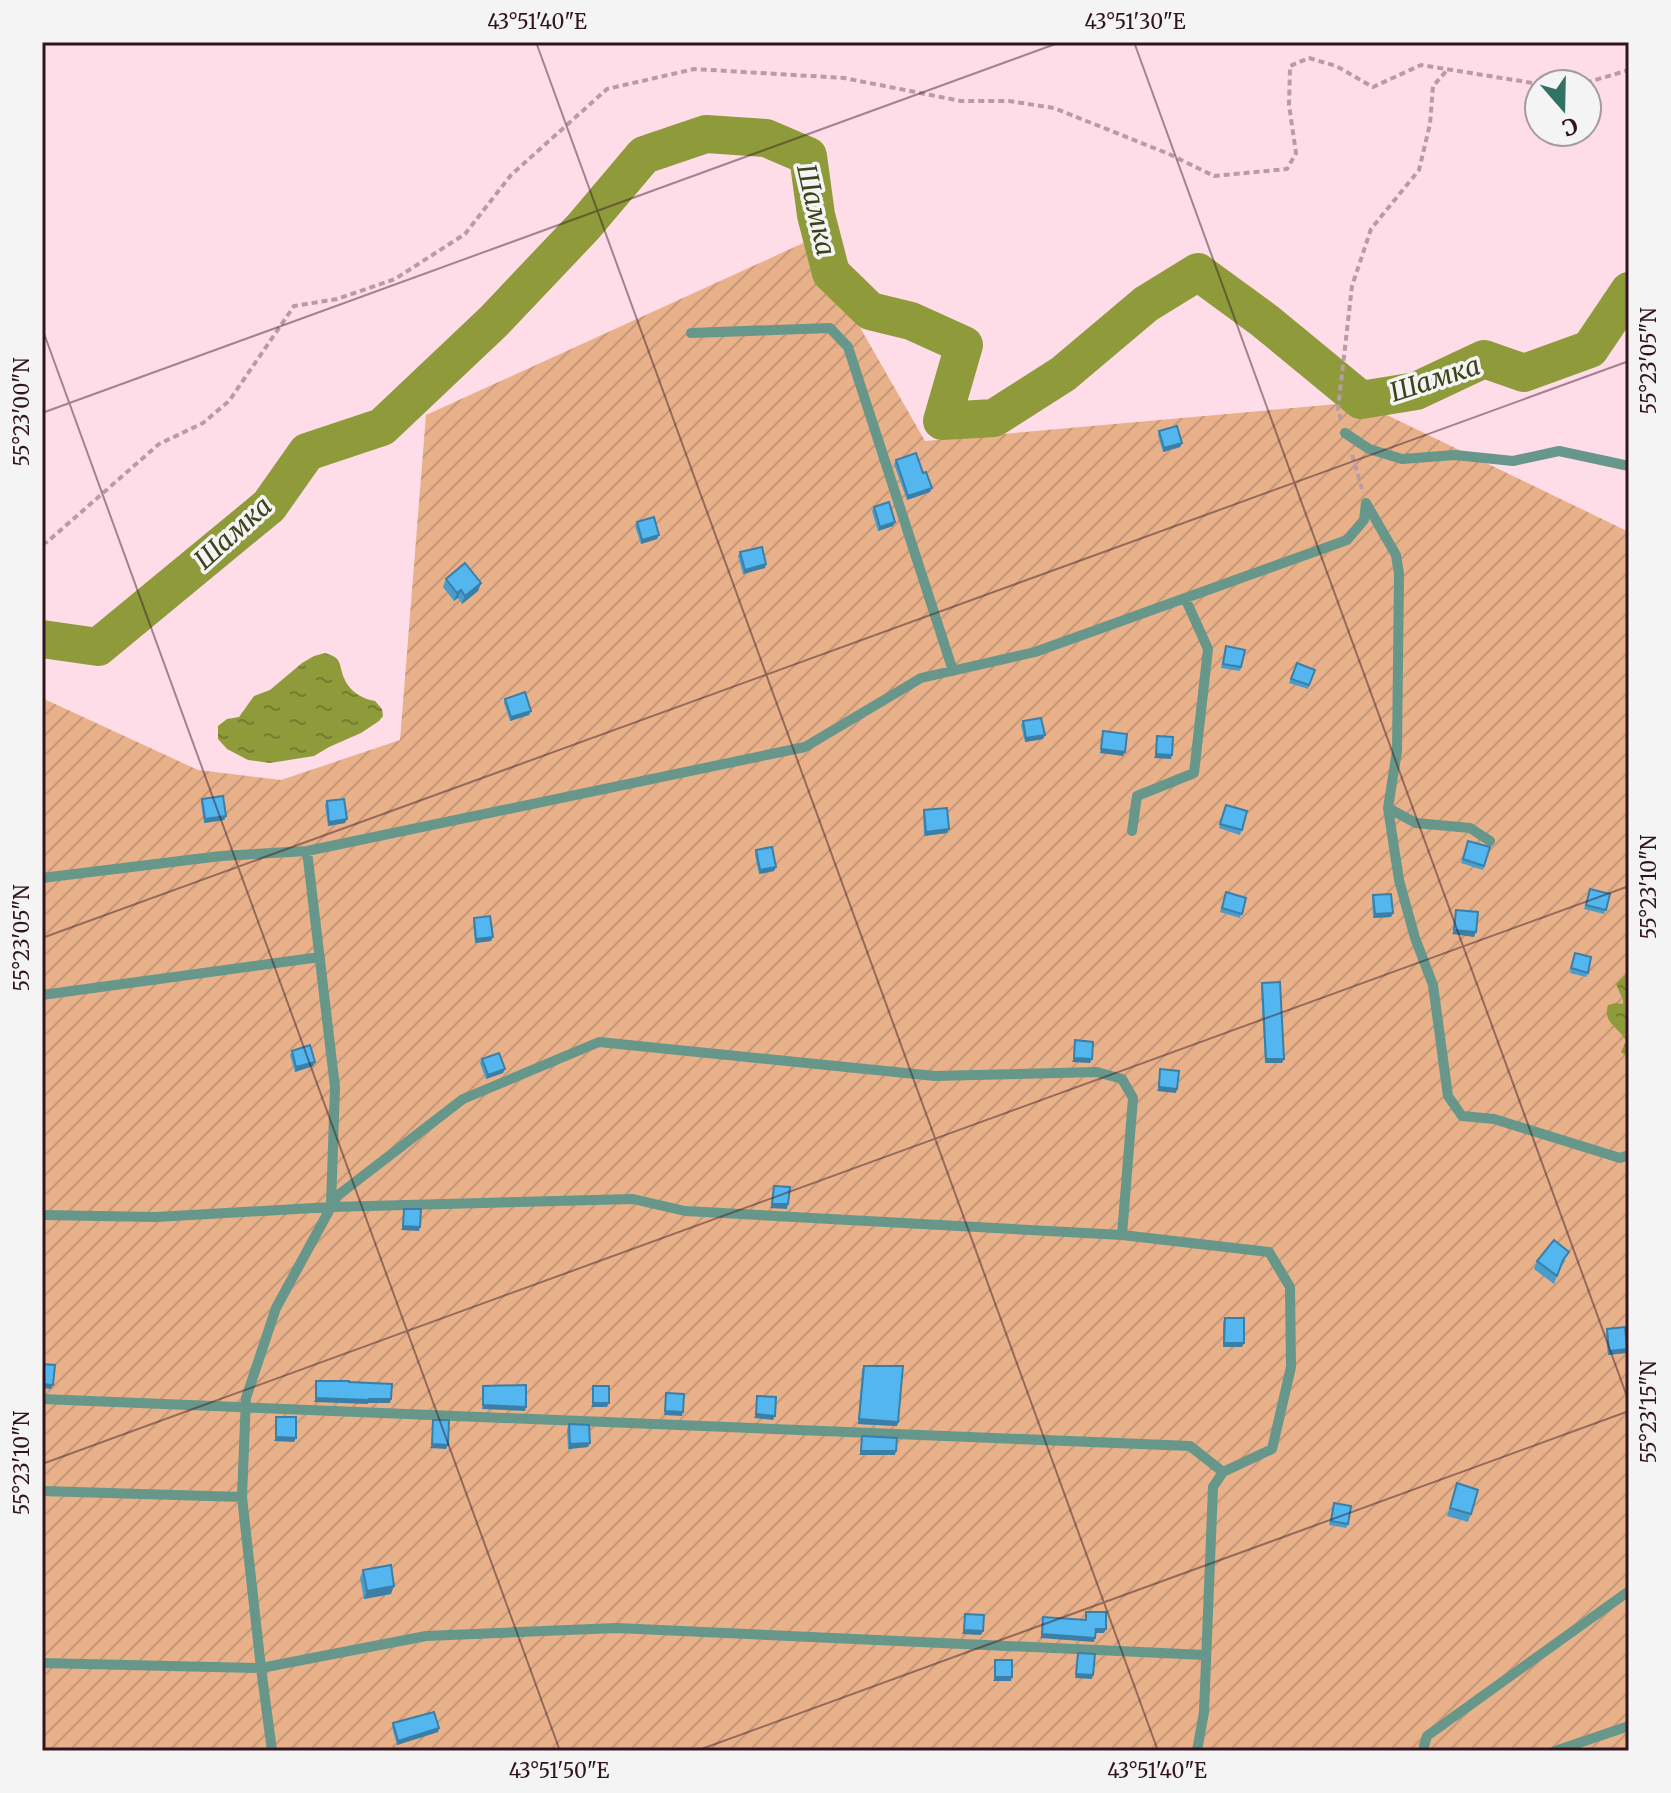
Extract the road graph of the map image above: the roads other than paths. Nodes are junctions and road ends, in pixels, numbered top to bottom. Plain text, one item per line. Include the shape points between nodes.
1 (691, 333) dead end
2 (1345, 433) road end
3 (1629, 466) edge
4 (1185, 598) junction
5 (953, 671) junction
6 (1388, 808) junction
7 (1132, 831) dead end
8 (1490, 841) dead end
9 (307, 851) junction
10 (42, 878) edge
11 (320, 957) junction
12 (42, 995) edge
13 (1629, 1155) edge
14 (331, 1207) junction
15 (42, 1215) edge
16 (1122, 1235) junction
17 (42, 1399) edge
18 (246, 1408) junction
19 (1223, 1472) junction
20 (42, 1491) edge
21 (242, 1497) junction
22 (1629, 1591) edge
23 (1205, 1655) junction
24 (42, 1663) edge
25 (261, 1668) junction
26 (1629, 1726) edge
27 (272, 1751) edge
28 (1197, 1751) edge
29 (1424, 1751) edge
30 (1555, 1751) edge

1 - 5 lane via 830,328 848,347
2 - 3 lane via 1369,449 1402,459 1455,455 1513,461 1559,451
4 - 5 lane via 1035,652
4 - 6 lane via 1347,540 1364,520 1366,503 1396,555 1399,574 1397,751
4 - 7 lane via 1208,649 1194,773 1137,796
5 - 9 lane via 921,678 805,747
6 - 8 lane via 1416,823 1470,828
6 - 13 lane via 1399,880 1433,985 1448,1096 1462,1116 1494,1119 1620,1158
9 - 10 lane
9 - 11 lane
11 - 12 lane
11 - 14 lane via 335,1087
14 - 15 lane via 156,1217
14 - 16 lane via 633,1199 685,1211
14 - 16 lane via 337,1196 463,1099 599,1042 935,1076 1097,1072 1122,1079 1133,1098
14 - 18 lane via 276,1308
16 - 19 lane via 1269,1252 1290,1287 1291,1367 1272,1449
17 - 18 lane
18 - 19 lane via 1190,1446
18 - 21 lane
19 - 23 lane via 1213,1487
20 - 21 lane
21 - 25 lane
22 - 29 lane via 1427,1736
23 - 25 lane via 616,1628 426,1636
23 - 28 lane
24 - 25 lane
25 - 27 lane
26 - 30 lane

